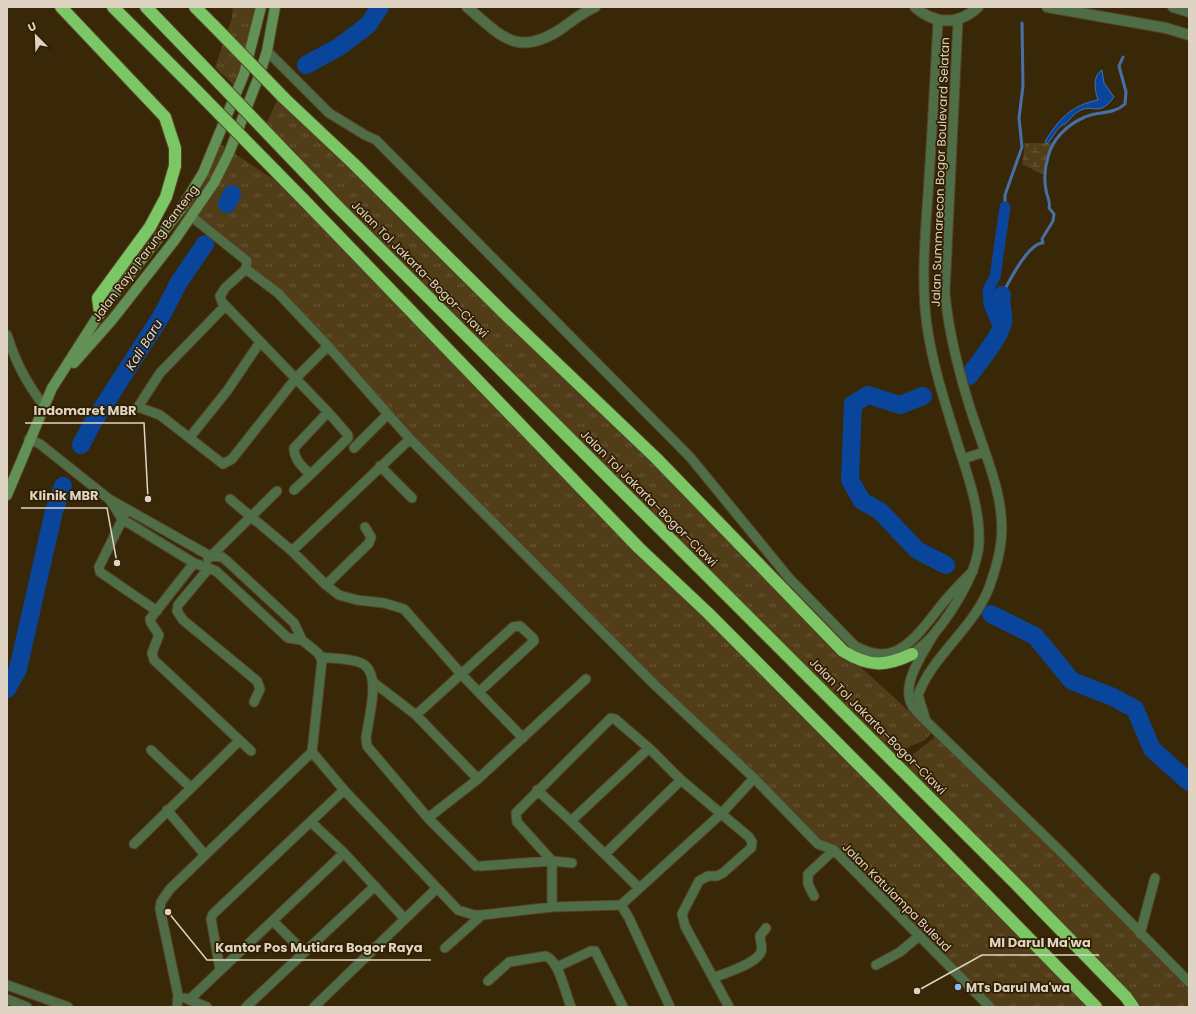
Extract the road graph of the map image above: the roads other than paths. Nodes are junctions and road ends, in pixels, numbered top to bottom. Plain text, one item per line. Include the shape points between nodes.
1 (61, 7) edge
2 (113, 7) edge
3 (146, 7) edge
4 (195, 7) edge
5 (261, 7) edge
6 (275, 7) edge
7 (467, 7) edge
8 (474, 7) edge
9 (595, 7) edge
10 (915, 7) edge
11 (978, 7) edge
12 (1047, 7) edge
13 (1173, 7) edge
14 (1189, 12) edge
15 (958, 20) junction
16 (938, 21) junction
17 (487, 24) junction
18 (1189, 35) edge
19 (267, 51) junction
20 (192, 217) junction
21 (247, 265) junction
22 (225, 306) junction
23 (100, 313) junction
24 (112, 320) junction
25 (7, 335) edge
26 (260, 342) junction
27 (328, 346) junction
28 (296, 378) junction
29 (52, 388) junction
30 (44, 406) junction
31 (328, 412) junction
32 (388, 415) junction
33 (190, 437) junction
34 (30, 439) junction
35 (410, 439) junction
36 (354, 448) dead end
37 (984, 452) junction
38 (963, 459) junction
39 (380, 466) junction
40 (311, 474) junction
41 (294, 490) dead end
42 (277, 492) dead end
43 (7, 495) edge
44 (107, 497) junction
45 (412, 498) dead end
46 (230, 499) dead end
47 (128, 509) junction
48 (252, 516) junction
49 (122, 518) junction
50 (365, 526) dead end
51 (292, 551) junction
52 (210, 556) junction
53 (202, 565) junction
54 (973, 571) junction
55 (326, 585) junction
56 (157, 611) junction
57 (934, 634) junction
58 (302, 640) junction
59 (912, 654) joint
60 (321, 657) junction
61 (462, 675) junction
62 (586, 679) dead end
63 (373, 682) junction
64 (479, 692) junction
65 (254, 702) dead end
66 (416, 715) junction
67 (926, 721) junction
68 (523, 738) junction
69 (239, 741) junction
70 (151, 750) dead end
71 (652, 750) junction
72 (251, 751) dead end
73 (312, 752) junction
74 (754, 778) junction
75 (478, 779) junction
76 (682, 780) junction
77 (190, 787) junction
78 (344, 790) junction
79 (537, 790) junction
80 (166, 810) junction
81 (722, 813) junction
82 (428, 818) junction
83 (572, 821) junction
84 (311, 822) junction
85 (134, 844) dead end
86 (834, 850) junction
87 (344, 853) junction
88 (605, 854) junction
89 (205, 855) junction
90 (552, 861) junction
91 (572, 863) dead end
92 (1156, 878) dead end
93 (375, 886) junction
94 (437, 888) junction
95 (639, 888) junction
96 (814, 896) dead end
97 (621, 905) junction
98 (552, 907) junction
99 (482, 915) junction
100 (406, 919) junction
101 (273, 921) junction
102 (766, 928) dead end
103 (1140, 934) junction
104 (919, 936) junction
105 (445, 948) dead end
106 (304, 952) junction
107 (876, 965) dead end
108 (556, 967) junction
109 (220, 969) junction
110 (714, 978) junction
111 (488, 981) dead end
112 (1189, 982) edge
113 (7, 985) edge
114 (178, 995) junction
115 (7, 999) edge
116 (189, 1000) junction
117 (54, 1004) edge
118 (27, 1007) edge
119 (68, 1007) edge
120 (177, 1007) edge
121 (207, 1007) edge
122 (246, 1007) edge
123 (314, 1007) edge
124 (570, 1007) edge
125 (623, 1007) edge
126 (670, 1007) edge
127 (729, 1007) edge
128 (990, 1007) edge
129 (1096, 1007) edge
130 (1133, 1007) edge

1 - 23 highway via 165,117 175,148 175,166 166,197 150,227 98,298
2 - 129 highway, bridge via 303,199 634,542 875,780
3 - 130 highway, Jalan Tol Jakarta–Bogor–Ciawi, bridge via 337,206 1009,876
4 - 59 highway, bridge via 285,100 656,458 842,651 877,664 893,663
5 - 23 main road, Jalan Raya Parung Banteng via 244,74 203,173 181,208
6 - 19 main road, Jalan Raya Parung Banteng
7 - 17 street
8 - 17 street
9 - 17 street via 547,38 526,43 509,40
10 - 16 street via 924,15
11 - 15 street via 970,15
12 - 18 street via 1166,28
13 - 14 street
15 - 16 street
15 - 37 street, Jalan Summarecon Bogor Boulevard Selatan via 945,292 951,338
16 - 38 street, Jalan Summarecon Bogor Boulevard Selatan via 925,244 925,298 931,349
19 - 20 main road, Jalan Raya Parung Banteng via 229,153 214,183
19 - 54 street via 329,113 376,140 685,451 789,578 855,646 869,653 881,654 905,646
20 - 21 street
20 - 24 main road, Jalan Raya Parung Banteng
21 - 22 street via 220,296
21 - 27 street via 278,293
22 - 26 street
22 - 33 street via 160,373 138,407 160,415
23 - 24 main road
23 - 29 main road, Jalan Raya Parung Banteng
24 - 29 main road, Jalan Raya Parung Banteng
25 - 30 street via 23,376
26 - 28 street
26 - 33 street via 227,391
27 - 28 street
27 - 32 street
28 - 31 street
28 - 33 street via 228,462 223,464
29 - 30 main road, Jalan Raya Parung Banteng
30 - 34 main road, Jalan Raya Parung Banteng
31 - 40 street via 294,448 303,469
31 - 40 street via 347,433 348,438
32 - 35 street
32 - 36 street
34 - 43 main road, Jalan Raya Parung Banteng
34 - 44 street via 40,444
35 - 39 street
35 - 74 street via 656,686
37 - 38 street
37 - 67 street, Jalan Summarecon Bogor Boulevard Selatan via 997,493 1001,540 992,581 977,612 924,679 918,695
38 - 54 street, Jalan Summarecon Bogor Boulevard Selatan via 977,511 979,544
39 - 45 street
39 - 51 street
40 - 41 street
42 - 48 street
44 - 47 street
44 - 49 street
46 - 48 street
47 - 49 street
47 - 52 street
48 - 51 street
48 - 52 street
49 - 53 street
49 - 56 street via 99,567 100,572
50 - 55 street via 371,537 369,542
51 - 55 street
52 - 53 street
52 - 58 street via 222,557 227,561 294,623
53 - 56 street
53 - 58 street via 223,577 288,638
53 - 65 street via 177,610 183,620 257,681 260,690
54 - 57 street, Jalan Summarecon Bogor Boulevard Selatan via 955,604
55 - 61 street via 339,595 404,609
56 - 69 street via 150,619 159,635 152,653 154,660
57 - 59 street, Jalan Summarecon Bogor Boulevard Selatan
57 - 67 street, Jalan Summarecon Bogor Boulevard Selatan via 913,670 909,690 913,706
58 - 60 street
60 - 63 street via 354,661 364,665 370,670
60 - 73 street via 322,668
61 - 64 street
61 - 64 street via 514,626 520,626 533,638 532,644
61 - 66 street
62 - 68 street
63 - 66 street
63 - 82 street via 366,744
64 - 68 street
66 - 75 street
67 - 103 street via 1059,850
68 - 75 street
69 - 72 street
69 - 77 street
70 - 77 street
71 - 76 street
71 - 79 street via 611,718
71 - 83 street via 646,751
73 - 78 street
73 - 89 street
74 - 81 street
74 - 86 street, Jalan Katulampa Buleud via 818,844
75 - 82 street
76 - 81 street
76 - 88 street
77 - 80 street
78 - 84 street
78 - 94 street
79 - 83 street
79 - 90 street via 515,817
80 - 85 street
80 - 89 street
81 - 95 street
81 - 110 street via 749,837 752,845 723,873 699,881 682,916
82 - 90 street via 478,866
83 - 88 street
84 - 87 street
84 - 109 street via 213,914
86 - 96 street via 808,874 808,884
86 - 104 street, Jalan Katulampa Buleud
87 - 93 street
87 - 101 street
88 - 95 street
89 - 114 street via 167,892 160,905
90 - 91 street
90 - 98 street
92 - 103 street
93 - 100 street
93 - 106 street
94 - 99 street via 454,908 468,914
94 - 100 street
95 - 97 street
97 - 98 street
97 - 126 street
98 - 99 street
99 - 105 street
100 - 123 street
101 - 106 street
101 - 109 street
102 - 110 street via 760,936 760,954 753,961
103 - 112 street
104 - 107 street via 905,949
104 - 128 street, Jalan Katulampa Buleud
106 - 122 street
108 - 111 street via 552,959 546,956 516,960 503,966
108 - 124 street
108 - 125 street via 591,950 595,951
109 - 116 street
110 - 127 street
113 - 117 street
114 - 116 street
114 - 120 street
115 - 118 street
116 - 121 street
117 - 119 street

